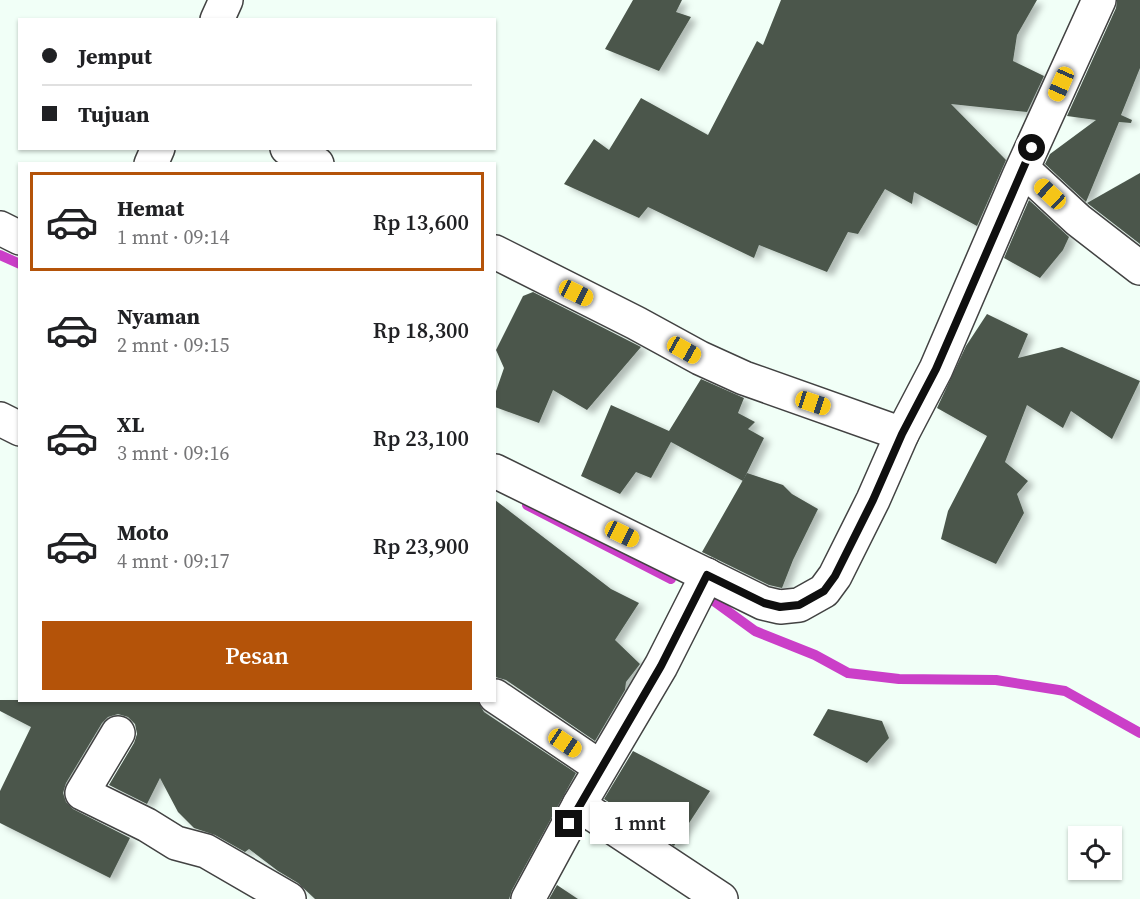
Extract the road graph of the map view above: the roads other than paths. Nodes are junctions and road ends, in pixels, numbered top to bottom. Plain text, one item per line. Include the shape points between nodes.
1 (226, 0) edge
2 (1099, 0) edge
3 (218, 18) edge
4 (291, 150) edge
5 (312, 162) edge
6 (1023, 169) junction
7 (0, 228) edge
8 (18, 237) edge
9 (496, 253) edge
10 (1140, 268) edge
11 (0, 419) edge
12 (18, 428) edge
13 (902, 434) junction
14 (496, 471) edge
15 (707, 575) junction
16 (496, 697) edge
17 (118, 733) dead end
18 (600, 767) junction
19 (579, 805) junction
20 (289, 899) edge
21 (528, 899) edge
22 (721, 899) edge

1 - 3 street
2 - 6 street
4 - 5 street
6 - 10 street via 1078,220
6 - 13 street via 936,369
7 - 8 street
9 - 13 street via 744,378
11 - 12 street
13 - 15 street via 873,500 824,591 799,605 780,607
14 - 15 street
15 - 18 street via 661,666
16 - 18 street
17 - 20 street via 82,793 176,843 206,851
18 - 19 street
19 - 21 street
19 - 22 street

